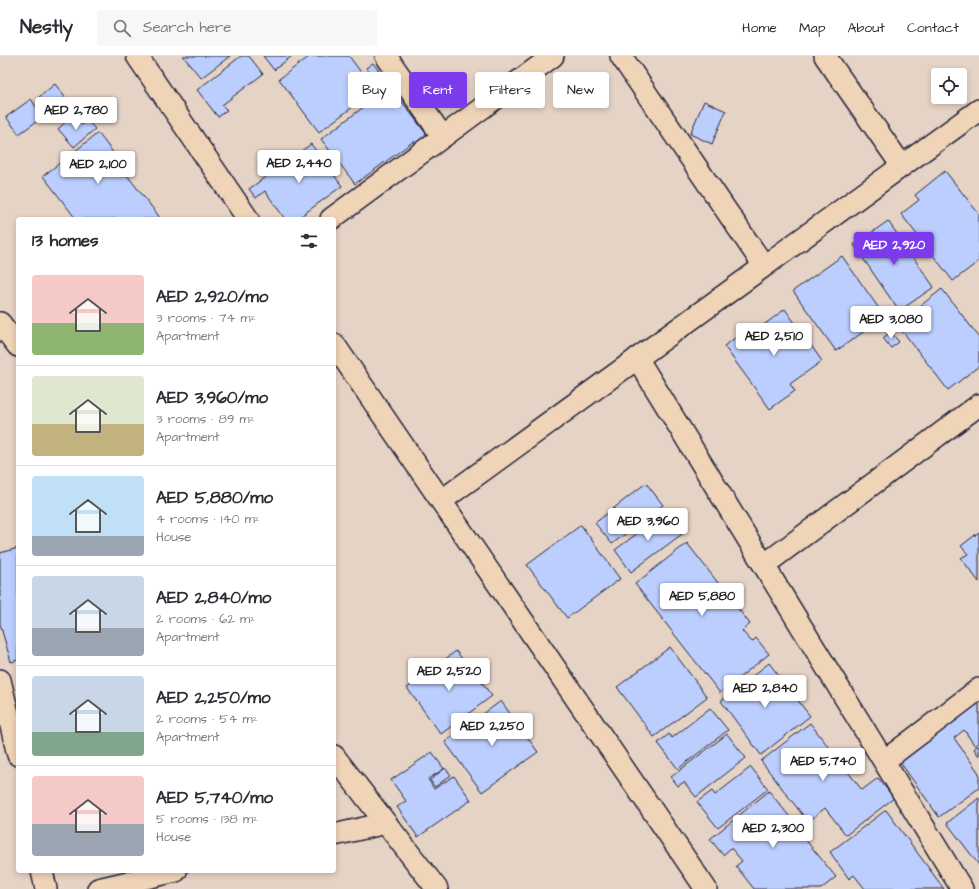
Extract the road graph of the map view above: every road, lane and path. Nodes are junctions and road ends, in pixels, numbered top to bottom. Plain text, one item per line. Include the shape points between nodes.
1 (137, 56) edge
2 (386, 56) edge
3 (553, 56) edge
4 (621, 56) edge
5 (824, 56) edge
6 (979, 110) edge
7 (443, 137) junction
8 (902, 166) junction
9 (247, 217) edge
10 (334, 217) edge
11 (764, 266) junction
12 (0, 323) edge
13 (16, 343) edge
14 (336, 347) edge
15 (637, 358) junction
16 (979, 406) edge
17 (441, 501) junction
18 (764, 565) junction
19 (0, 680) edge
20 (979, 689) edge
21 (15, 724) edge
22 (16, 734) edge
23 (336, 759) edge
24 (884, 761) junction
25 (386, 823) junction
26 (336, 835) edge
27 (42, 873) edge
28 (167, 873) edge
29 (46, 889) edge
30 (98, 889) edge
31 (437, 889) edge
32 (706, 889) edge
33 (962, 889) edge

1 - 9 street
2 - 7 street
3 - 7 street
4 - 11 street
5 - 8 street
6 - 8 street
7 - 10 street
8 - 11 street
11 - 15 street
12 - 13 street
14 - 17 street
15 - 17 street
15 - 18 street
16 - 18 street
17 - 32 street
18 - 24 street
19 - 21 street
20 - 24 street
21 - 22 street
23 - 25 street
24 - 33 street
25 - 26 street
25 - 31 street
27 - 29 street
28 - 30 street

